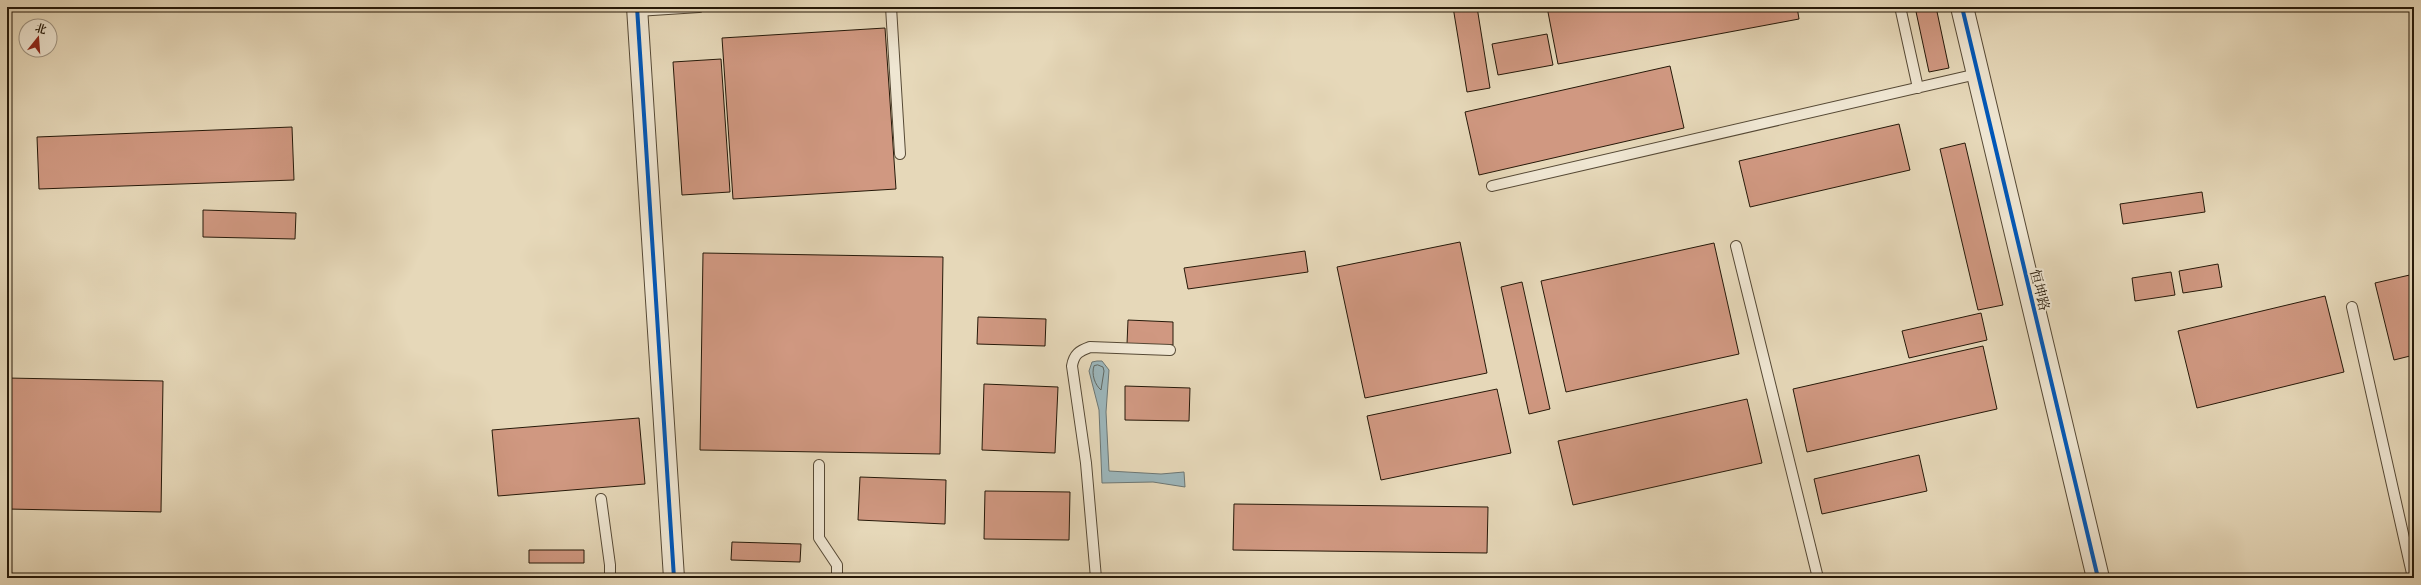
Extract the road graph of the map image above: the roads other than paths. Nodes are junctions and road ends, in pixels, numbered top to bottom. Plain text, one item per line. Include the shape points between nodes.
1 (698, 7) edge
2 (891, 7) edge
3 (1962, 7) edge
4 (637, 9) edge
5 (1901, 11) dead end
6 (1977, 74) junction
7 (1918, 88) junction
8 (900, 154) dead end
9 (1492, 186) dead end
10 (1736, 246) dead end
11 (2352, 306) dead end
12 (1170, 350) dead end
13 (819, 465) dead end
14 (601, 499) dead end
15 (610, 578) edge
16 (674, 578) edge
17 (837, 578) edge
18 (1096, 578) edge
19 (1818, 578) edge
20 (2098, 578) edge
21 (2412, 578) edge

1 - 4 lane
2 - 8 lane
3 - 6 street, 恒坤路
4 - 16 street
5 - 7 lane
6 - 7 lane
6 - 20 street, 恒坤路
7 - 9 lane
10 - 19 lane
11 - 21 lane
12 - 18 lane via 1090,347 1079,351 1074,357 1072,366 1086,463
13 - 17 lane via 819,538 837,565
14 - 15 lane

